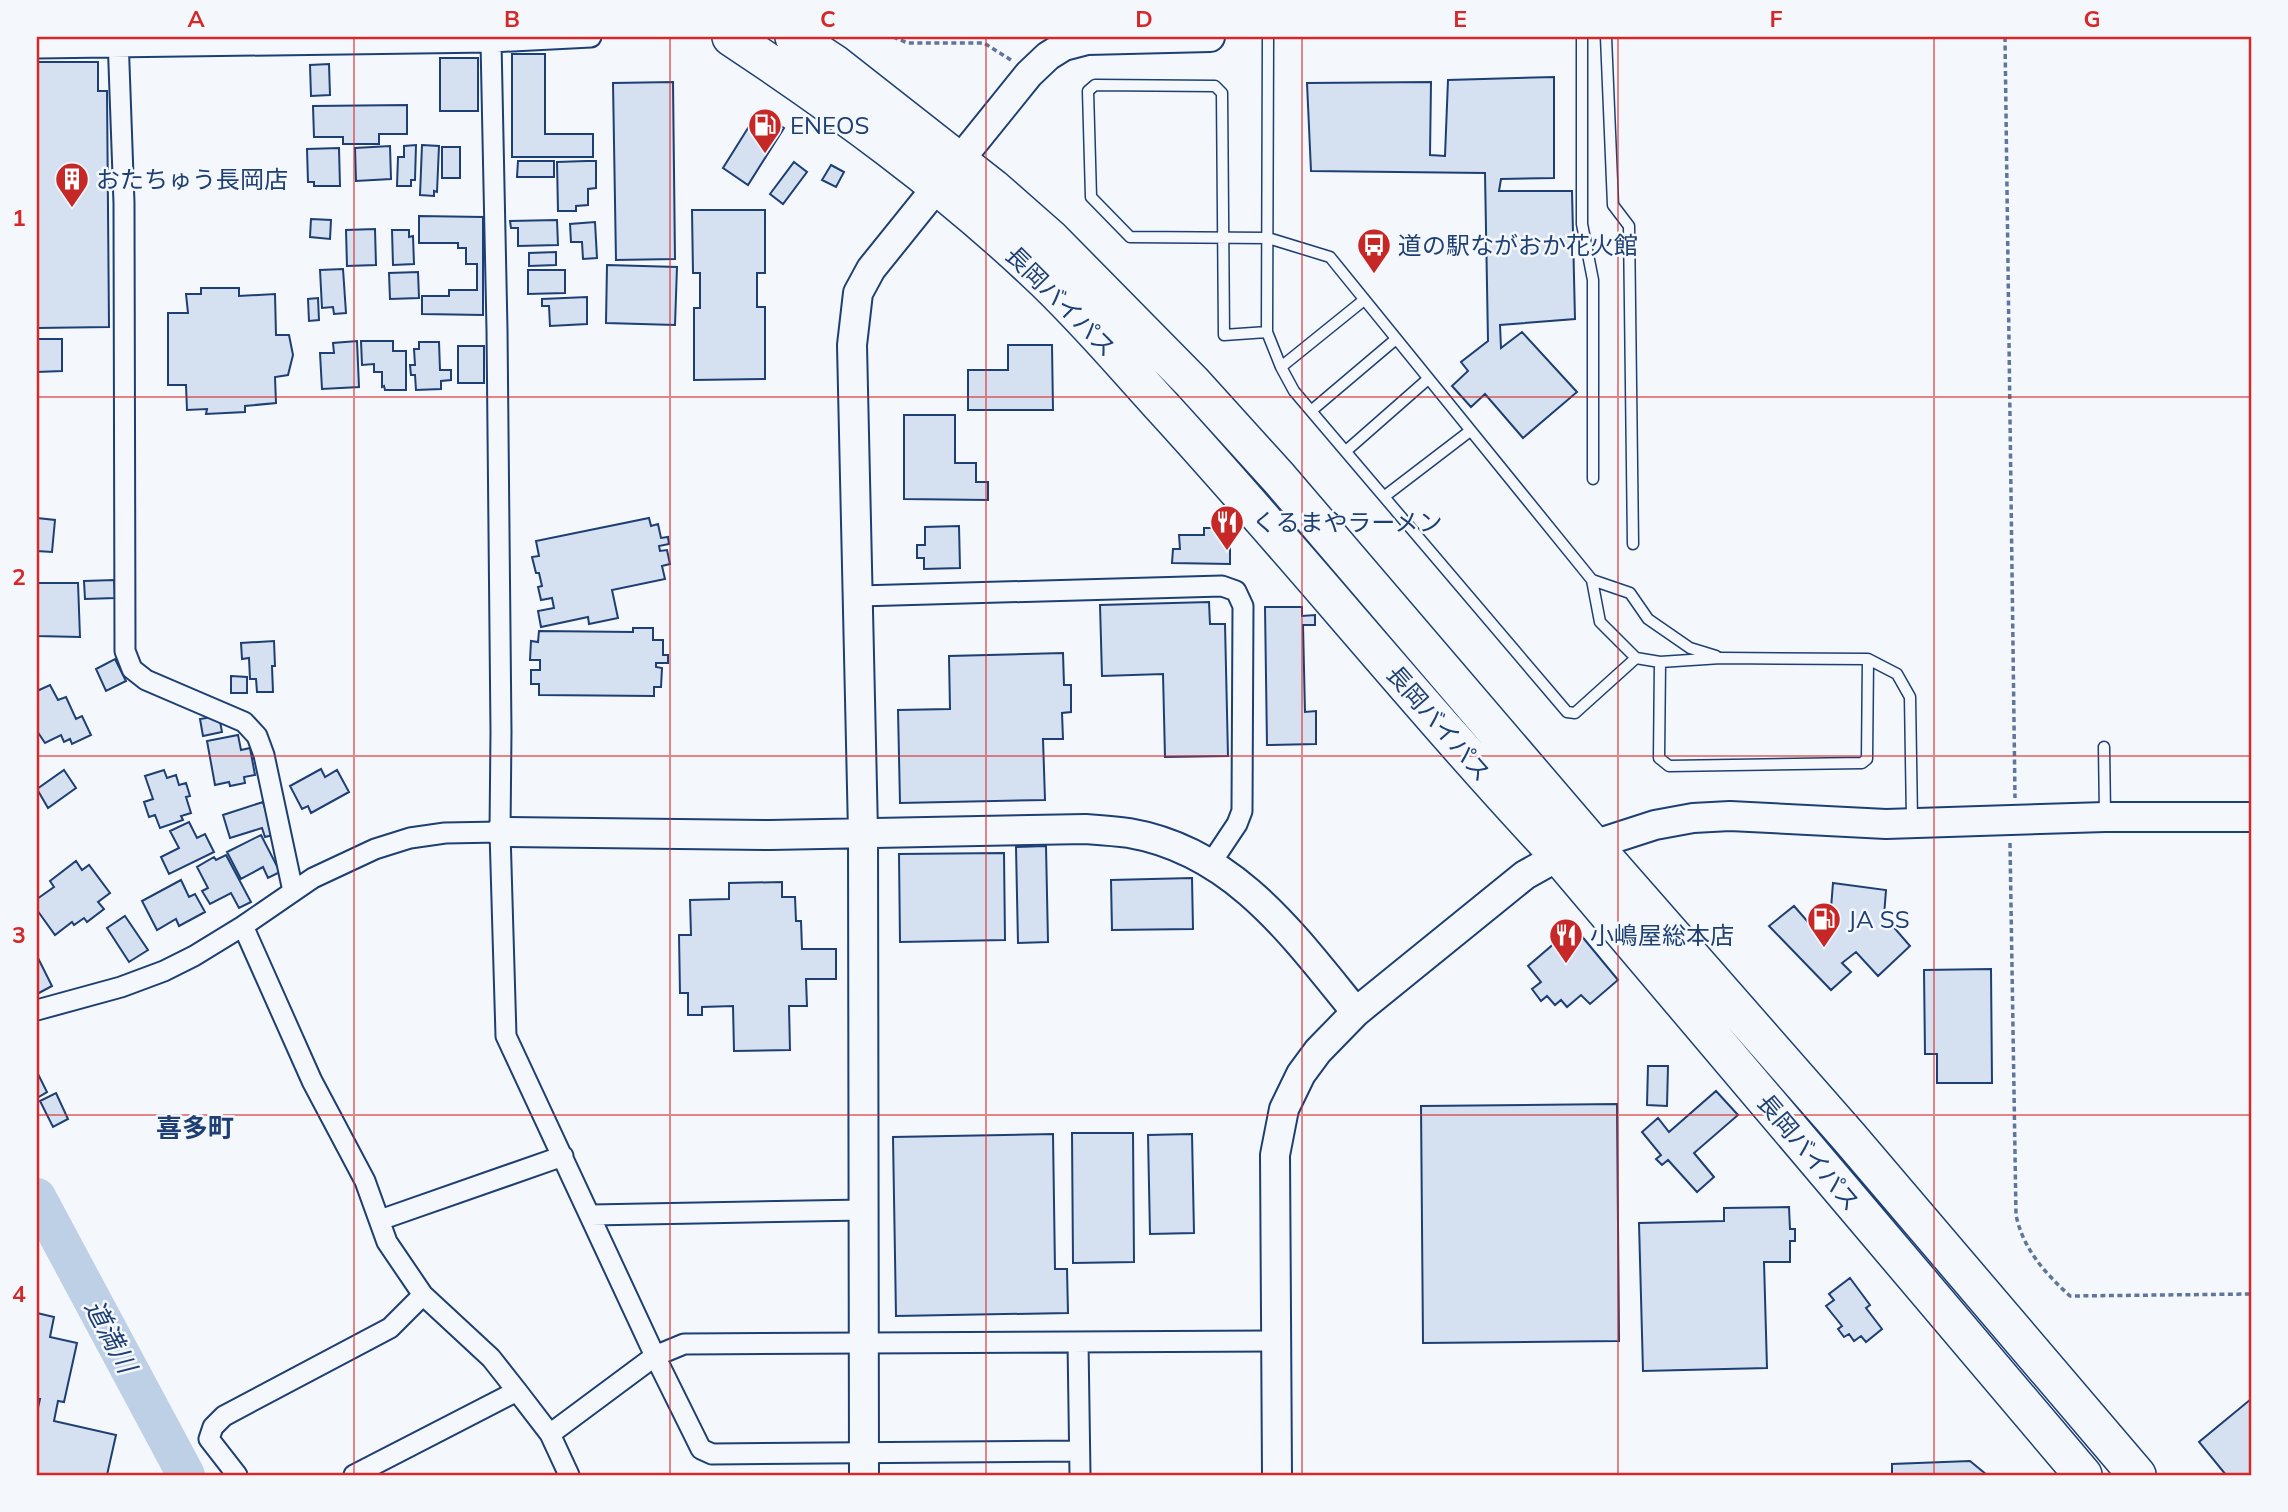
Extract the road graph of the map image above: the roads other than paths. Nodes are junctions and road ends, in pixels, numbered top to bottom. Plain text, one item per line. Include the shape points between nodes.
1 (591, 37) edge
2 (731, 37) edge
3 (794, 37) edge
4 (805, 37) edge
5 (1210, 37) edge
6 (1268, 37) edge
7 (1582, 37) edge
8 (1606, 37) edge
9 (118, 42) edge
10 (491, 42) junction
11 (37, 48) edge
12 (835, 64) junction
13 (948, 174) junction
14 (1224, 237) junction
15 (1268, 238) junction
16 (1364, 300) junction
17 (1267, 332) junction
18 (1396, 340) junction
19 (1280, 367) junction
20 (1428, 379) junction
21 (1311, 411) junction
22 (1469, 430) junction
23 (1346, 451) junction
24 (1593, 479) dead end
25 (1385, 496) junction
26 (1633, 544) dead end
27 (1592, 580) junction
28 (859, 596) junction
29 (1636, 658) junction
30 (1721, 658) junction
31 (1868, 659) junction
32 (1660, 662) junction
33 (2104, 747) dead end
34 (2105, 817) junction
35 (2251, 817) edge
36 (1912, 824) junction
37 (500, 832) junction
38 (863, 832) junction
39 (1576, 851) junction
40 (1211, 863) junction
41 (293, 891) junction
42 (243, 926) junction
43 (37, 1010) edge
44 (1356, 1013) junction
45 (563, 1156) junction
46 (864, 1210) junction
47 (591, 1215) junction
48 (380, 1220) junction
49 (423, 1295) junction
50 (1276, 1341) junction
51 (863, 1342) junction
52 (1078, 1342) junction
53 (655, 1356) junction
54 (517, 1391) junction
55 (550, 1434) junction
56 (1079, 1451) junction
57 (865, 1465) edge
58 (237, 1475) edge
59 (354, 1475) edge
60 (569, 1475) edge
61 (1080, 1475) edge
62 (1277, 1475) edge
63 (2083, 1475) edge
64 (2137, 1475) edge

1 - 10 street
2 - 13 highway, 長岡バイパス
3 - 12 highway, 長岡バイパス
4 - 12 highway
5 - 13 street via 1087,40 1064,46 1029,74
6 - 15 lane
7 - 24 lane via 1582,224 1593,280
8 - 26 lane via 1613,205 1629,226
9 - 10 street
9 - 11 street
9 - 41 street via 124,204 125,651 132,669 146,680 244,722 257,736
10 - 37 street
12 - 13 highway, 長岡バイパス
13 - 28 street via 871,269 858,293 852,345
13 - 39 highway, 長岡バイパス via 993,188 1051,239 1192,382 1279,478
14 - 14 lane via 1130,237 1091,197 1088,91 1094,85 1215,86 1222,93
14 - 15 lane
14 - 17 lane via 1224,335
15 - 16 lane via 1330,257
15 - 17 lane
16 - 18 lane
16 - 19 lane
17 - 19 lane
18 - 20 lane
18 - 21 lane
19 - 21 lane
20 - 22 lane
20 - 23 lane
21 - 23 lane
22 - 25 lane
22 - 27 lane
23 - 25 lane
25 - 29 lane via 1567,712 1575,713
27 - 29 lane via 1600,622
27 - 30 lane via 1630,593 1648,619 1690,648
28 - 38 street
28 - 40 street via 1222,586 1237,591 1242,606 1242,811
29 - 32 lane
30 - 31 lane
30 - 32 lane
31 - 32 lane via 1867,759 1820,764 1669,766 1659,758
31 - 36 lane via 1896,674 1910,697
33 - 34 lane
34 - 35 street
34 - 36 street
36 - 39 street via 1693,818 1655,825
37 - 38 street
37 - 41 street via 410,838 342,863
37 - 45 street via 506,1036
38 - 40 street via 1086,829 1130,833
38 - 46 street
39 - 44 street via 1525,876
39 - 63 highway, 長岡バイパス
39 - 64 highway, 長岡バイパス via 1849,1137
40 - 44 street via 1273,914
41 - 42 street
42 - 43 street via 164,971
42 - 48 street
44 - 50 street via 1318,1051 1284,1109 1275,1155
45 - 47 street
45 - 48 street
46 - 47 street
46 - 51 street
47 - 53 street
48 - 49 street via 387,1242
49 - 54 street via 491,1358
49 - 58 street via 390,1328 225,1416 213,1427 209,1439
50 - 52 street
50 - 62 street
51 - 52 street
51 - 53 street via 684,1344
51 - 57 street
52 - 56 street
53 - 55 street
53 - 57 street via 701,1448 712,1454
54 - 55 street
54 - 59 street
55 - 60 street
56 - 57 street
56 - 61 street

